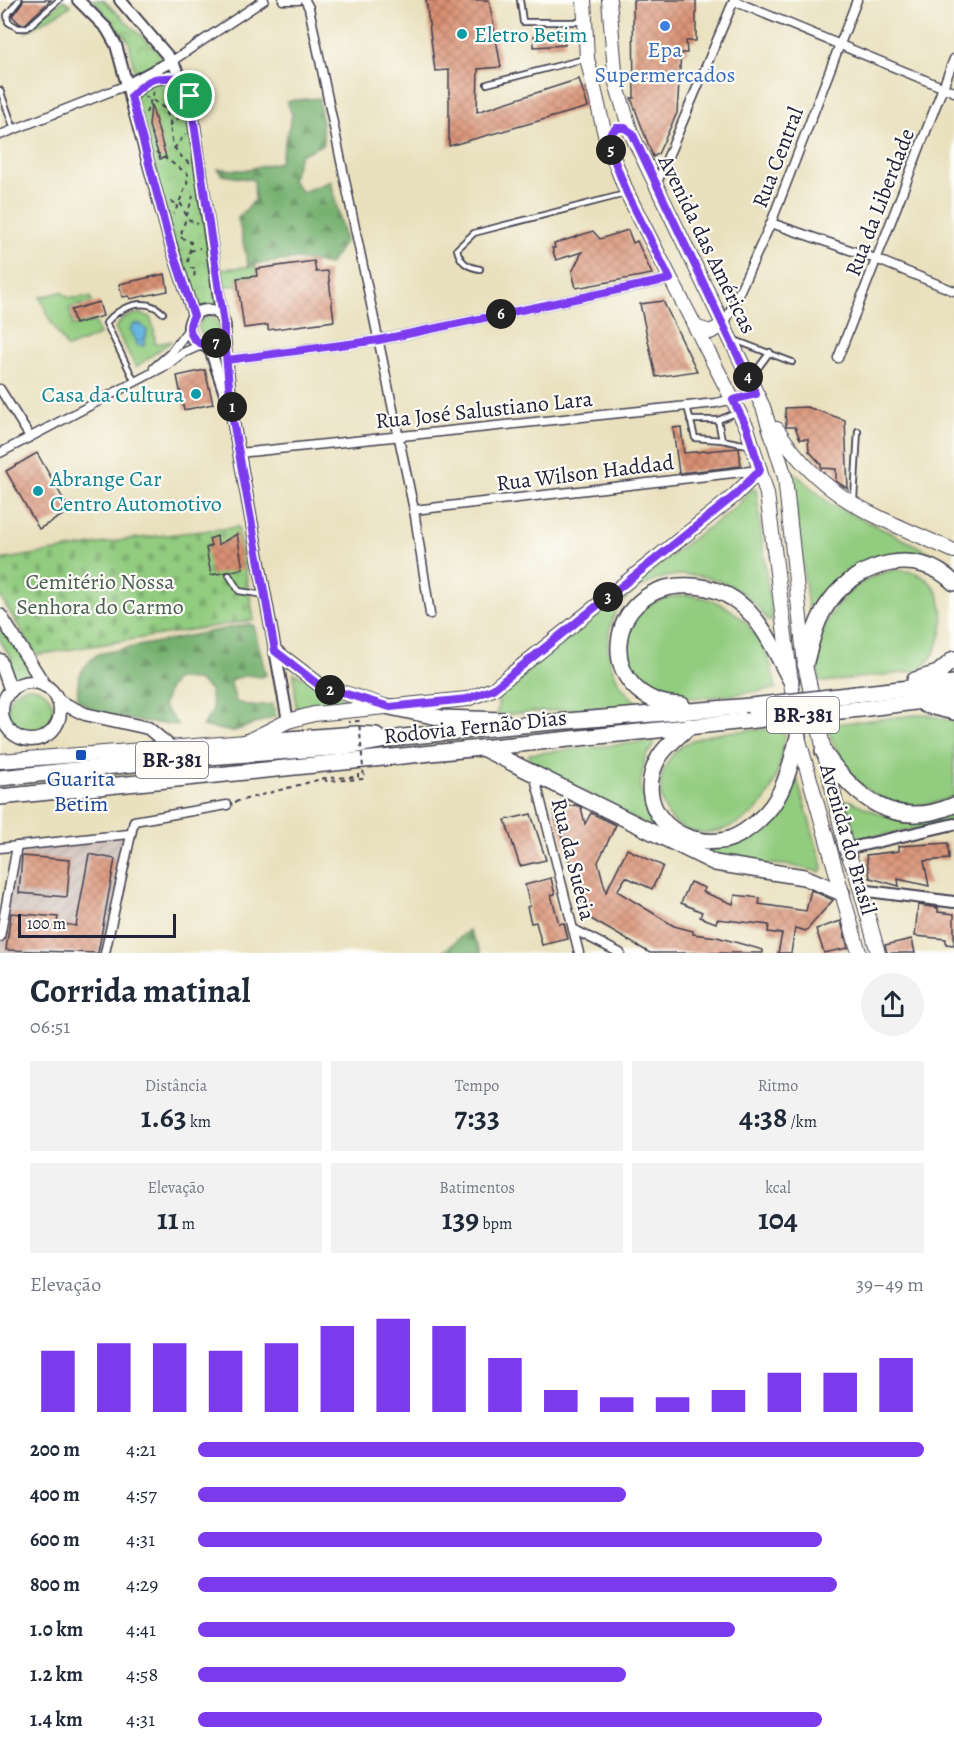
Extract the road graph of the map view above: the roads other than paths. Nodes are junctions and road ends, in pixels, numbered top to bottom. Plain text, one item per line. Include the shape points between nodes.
1 (19, 0) edge
2 (59, 0) edge
3 (78, 0) edge
4 (120, 0) edge
5 (264, 0) edge
6 (283, 0) edge
7 (298, 0) edge
8 (305, 0) edge
9 (520, 0) edge
10 (584, 0) edge
11 (609, 0) edge
12 (857, 0) edge
13 (734, 1) edge
14 (585, 22) junction
15 (841, 44) junction
16 (587, 58) junction
17 (954, 59) edge
18 (172, 61) junction
19 (181, 78) junction
20 (487, 84) dead end
21 (127, 85) junction
22 (944, 88) junction
23 (0, 90) edge
24 (954, 92) edge
25 (131, 96) junction
26 (14, 129) junction
27 (632, 133) junction
28 (0, 135) edge
29 (606, 139) junction
30 (656, 185) junction
31 (627, 193) junction
32 (771, 223) junction
33 (876, 259) junction
34 (480, 269) dead end
35 (670, 279) junction
36 (954, 291) edge
37 (163, 313) dead end
38 (194, 316) junction
39 (222, 319) junction
40 (724, 325) junction
41 (695, 327) junction
42 (189, 329) junction
43 (224, 335) junction
44 (730, 338) junction
45 (379, 340) junction
46 (204, 345) junction
47 (770, 352) junction
48 (838, 358) dead end
49 (227, 360) junction
50 (792, 362) dead end
51 (147, 374) junction
52 (749, 380) junction
53 (135, 382) junction
54 (0, 389) edge
55 (756, 394) junction
56 (687, 406) junction
57 (736, 406) junction
58 (763, 407) junction
59 (232, 415) junction
60 (690, 420) junction
61 (718, 420) junction
62 (858, 430) dead end
63 (398, 436) junction
64 (30, 437) junction
65 (722, 440) junction
66 (753, 446) junction
67 (0, 453) edge
68 (239, 453) junction
69 (760, 470) junction
70 (854, 505) junction
71 (414, 510) junction
72 (954, 550) edge
73 (229, 574) dead end
74 (954, 583) edge
75 (265, 595) junction
76 (430, 614) dead end
77 (0, 615) edge
78 (275, 651) junction
79 (954, 659) edge
80 (0, 660) edge
81 (805, 665) junction
82 (791, 681) junction
83 (954, 683) edge
84 (45, 686) junction
85 (877, 690) junction
86 (11, 691) junction
87 (954, 698) edge
88 (58, 701) junction
89 (858, 701) junction
90 (914, 702) junction
91 (390, 707) junction
92 (1, 708) edge
93 (746, 711) junction
94 (954, 712) edge
95 (288, 721) junction
96 (542, 723) junction
97 (690, 726) junction
98 (403, 737) junction
99 (798, 737) junction
100 (246, 742) junction
101 (172, 748) junction
102 (482, 748) junction
103 (823, 751) junction
104 (0, 761) edge
105 (534, 774) junction
106 (0, 778) edge
107 (0, 797) edge
108 (227, 805) road end
109 (954, 805) edge
110 (954, 824) edge
111 (129, 834) junction
112 (17, 846) junction
113 (0, 848) edge
114 (846, 849) junction
115 (861, 890) junction
116 (842, 893) junction
117 (954, 902) edge
118 (573, 929) junction
119 (0, 938) edge
120 (105, 953) edge
121 (579, 953) edge
122 (620, 953) edge
123 (859, 953) edge
124 (878, 953) edge

1 - 2 lane via 7,15 8,22 21,29
3 - 21 street via 107,29 116,45
4 - 18 street
5 - 18 street
6 - 7 street
8 - 45 street
9 - 14 lane via 524,22
10 - 14 main road
11 - 27 main road, Avenida das Américas via 616,83
12 - 15 street, Rua Central
13 - 15 street
13 - 30 street
14 - 16 main road
15 - 22 street
15 - 32 street, Rua Central
16 - 20 lane
16 - 29 main road
17 - 22 street, Rua da Liberdade
18 - 19 street
18 - 21 street
19 - 25 street via 156,77
19 - 39 street via 190,96
21 - 25 street
21 - 26 street
22 - 24 street
22 - 33 street, Rua da Liberdade
23 - 26 lane
25 - 38 street
26 - 28 street
27 - 29 main road via 616,128
27 - 30 main road, Avenida das Américas
29 - 31 main road
30 - 40 main road, Avenida das Américas
31 - 34 lane via 474,233 457,249 459,258 471,268
31 - 35 main road
32 - 33 street
32 - 40 street, Rua Central
33 - 36 street
33 - 48 street, Rua da Liberdade
35 - 41 main road
35 - 45 street
37 - 53 lane via 148,304 126,306 106,323
38 - 39 street via 211,311
38 - 42 street
39 - 43 street
40 - 41 main road via 710,332
40 - 44 main road, Avenida das Américas
41 - 57 main road
42 - 46 street via 193,339
42 - 51 street via 170,354
43 - 46 street via 218,342
43 - 49 street
44 - 47 lane
44 - 52 main road, Avenida das Américas
45 - 49 street
45 - 63 street
46 - 51 street
46 - 59 street via 211,352
47 - 50 lane
47 - 52 lane
49 - 59 street
51 - 53 street
52 - 55 main road, Avenida das Américas
53 - 64 street
54 - 64 street
55 - 57 street, Rua José Salustiano Lara
55 - 58 main road, Avenida das Américas
56 - 57 street, Rua José Salustiano Lara
56 - 60 lane
56 - 63 street, Rua José Salustiano Lara
57 - 61 lane
57 - 66 main road
58 - 70 main road via 800,461 830,491
58 - 81 main road, Avenida das Américas via 785,477
59 - 68 street
60 - 61 lane
60 - 65 lane via 695,438
61 - 65 lane
62 - 70 lane
63 - 68 street, Rua José Salustiano Lara
63 - 71 street
64 - 67 street
65 - 66 lane
66 - 69 main road
68 - 75 street
69 - 71 street, Rua Wilson Haddad
69 - 82 main road via 767,494
69 - 91 main road via 734,496 493,689 467,699
70 - 72 main road
71 - 76 street
73 - 75 lane via 239,591
74 - 81 highway via 945,574 918,563 871,567 830,599
75 - 78 street
77 - 84 main road
78 - 91 main road via 320,686
78 - 95 street
79 - 85 highway via 939,673
80 - 86 main road
81 - 103 main road, Avenida das Américas
82 - 93 highway, BR-381 via 761,626 733,598 718,591 702,586 668,588 647,596 632,608 624,619 618,644 622,669 637,690 660,703
82 - 99 main road
83 - 85 highway, Rodovia Fernão Dias / BR-381
84 - 86 main road via 27,683
84 - 88 main road
85 - 89 highway, Rodovia Fernão Dias / BR-381
86 - 92 main road
87 - 90 highway, Rodovia Fernão Dias / BR-381
88 - 92 main road via 59,720 55,729 39,739 20,738 6,725
88 - 101 main road via 84,714 148,728
89 - 90 highway, Rodovia Fernão Dias / BR-381
89 - 93 highway, Rodovia Fernão Dias / BR-381, bridge
90 - 94 highway
91 - 95 main road via 320,713
91 - 96 highway via 442,718
93 - 96 highway, Rodovia Fernão Dias / BR-381
93 - 97 highway, Rodovia Fernão Dias / BR-381
95 - 100 main road
96 - 98 highway, Rodovia Fernão Dias / BR-381
97 - 99 highway via 658,759 650,790 664,825 703,842 722,841 740,834 767,813 781,791
97 - 102 highway, Rodovia Fernão Dias / BR-381
98 - 100 highway via 356,734
98 - 106 highway, Rodovia Fernão Dias / BR-381 via 345,747
99 - 116 main road, Avenida do Brasil
100 - 101 main road
101 - 104 main road
102 - 105 highway
102 - 107 highway, Rodovia Fernão Dias / BR-381
103 - 109 highway via 842,779 876,805 921,814
103 - 114 main road, Avenida do Brasil
105 - 116 highway via 715,863 804,877
105 - 118 street, Rua da Suécia
108 - 111 street via 139,818
110 - 114 street
111 - 112 street
111 - 120 street
112 - 113 street
112 - 119 street
114 - 115 main road, Avenida do Brasil
115 - 117 street
115 - 124 main road, Avenida do Brasil
116 - 123 main road, Avenida do Brasil
118 - 121 street, Rua da Suécia
118 - 122 street

